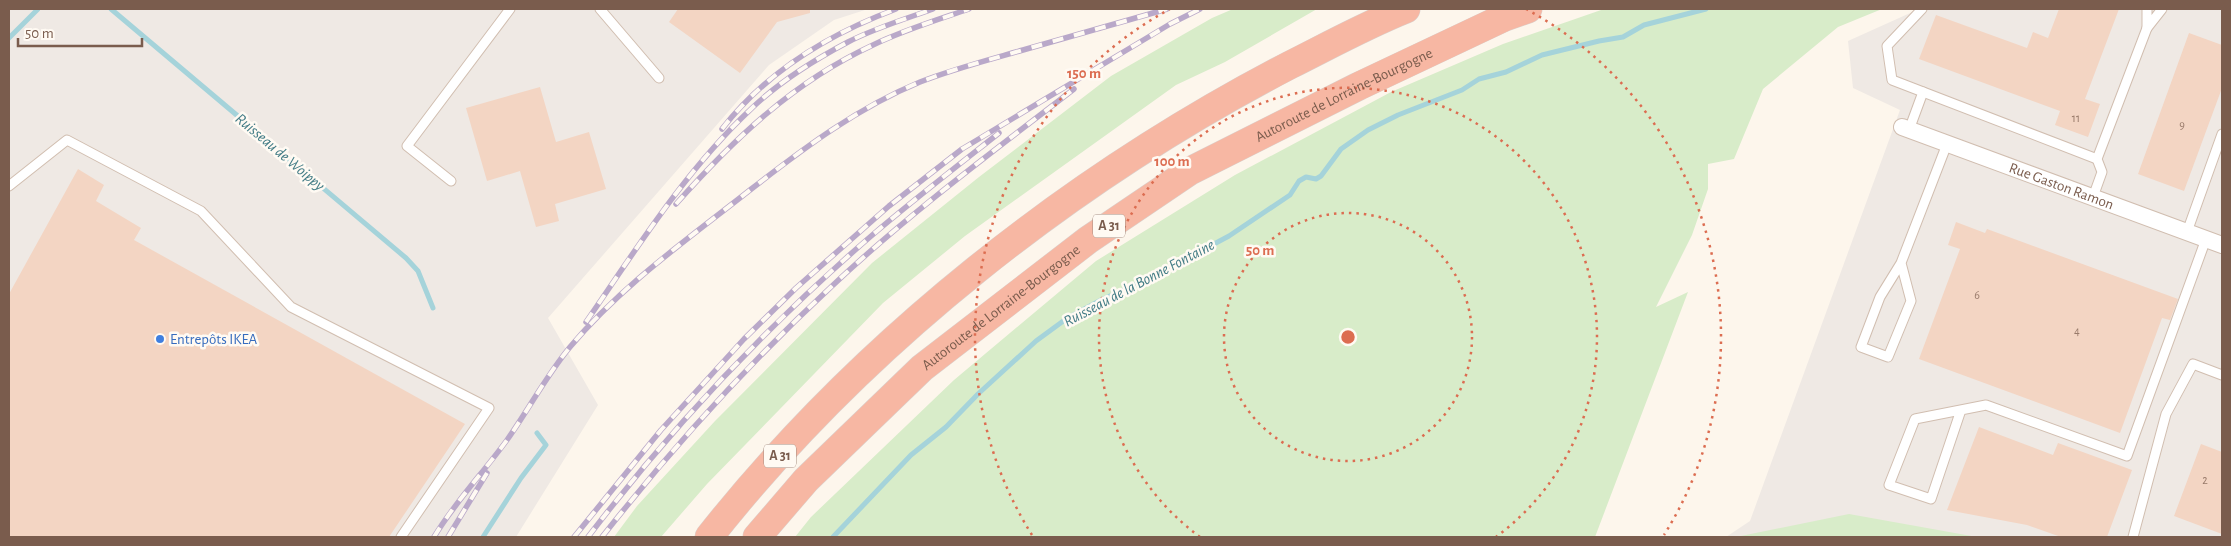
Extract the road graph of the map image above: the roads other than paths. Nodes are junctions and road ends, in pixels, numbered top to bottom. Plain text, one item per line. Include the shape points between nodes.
1 (510, 9) edge
2 (600, 9) edge
3 (1406, 9) edge
4 (1528, 9) edge
5 (1922, 9) edge
6 (2147, 9) edge
7 (2162, 9) edge
8 (2147, 28) junction
9 (659, 78) dead end
10 (1924, 92) junction
11 (1905, 128) joint
12 (2222, 134) edge
13 (1947, 144) junction
14 (2097, 159) junction
15 (451, 181) dead end
16 (9, 186) edge
17 (2093, 197) junction
18 (2187, 232) junction
19 (2206, 239) junction
20 (2222, 245) edge
21 (1901, 264) junction
22 (2222, 375) edge
23 (1961, 410) junction
24 (734, 506) junction
25 (401, 537) edge
26 (693, 537) edge
27 (709, 537) edge
28 (756, 537) edge
29 (2133, 537) edge

1 - 15 lane via 407,146
2 - 9 lane
3 - 24 highway, A 31 via 1259,81 1167,134 1088,186 966,278 893,342 827,406
4 - 28 highway, Autoroute de Lorraine-Bourgogne / A 31 via 1359,86 1190,171 1088,240 922,368 806,480
5 - 10 lane via 1887,46 1892,80
6 - 8 lane
7 - 8 lane
8 - 14 lane
10 - 11 lane
10 - 14 lane
11 - 13 street, Rue Gaston Ramon
12 - 18 lane
13 - 17 street, Rue Gaston Ramon
13 - 21 lane
14 - 17 lane via 2102,172
16 - 25 lane via 67,140 201,211 291,308 489,408
17 - 18 street, Rue Gaston Ramon
18 - 19 street, Rue Gaston Ramon
19 - 20 street, Rue Gaston Ramon
19 - 23 lane via 2127,456 1986,405
21 - 21 lane via 1880,297 1861,347 1888,357 1911,302
22 - 29 lane via 2193,364 2166,414
23 - 23 lane via 1915,419 1889,486 1931,499
24 - 26 highway
24 - 27 highway, A 31

